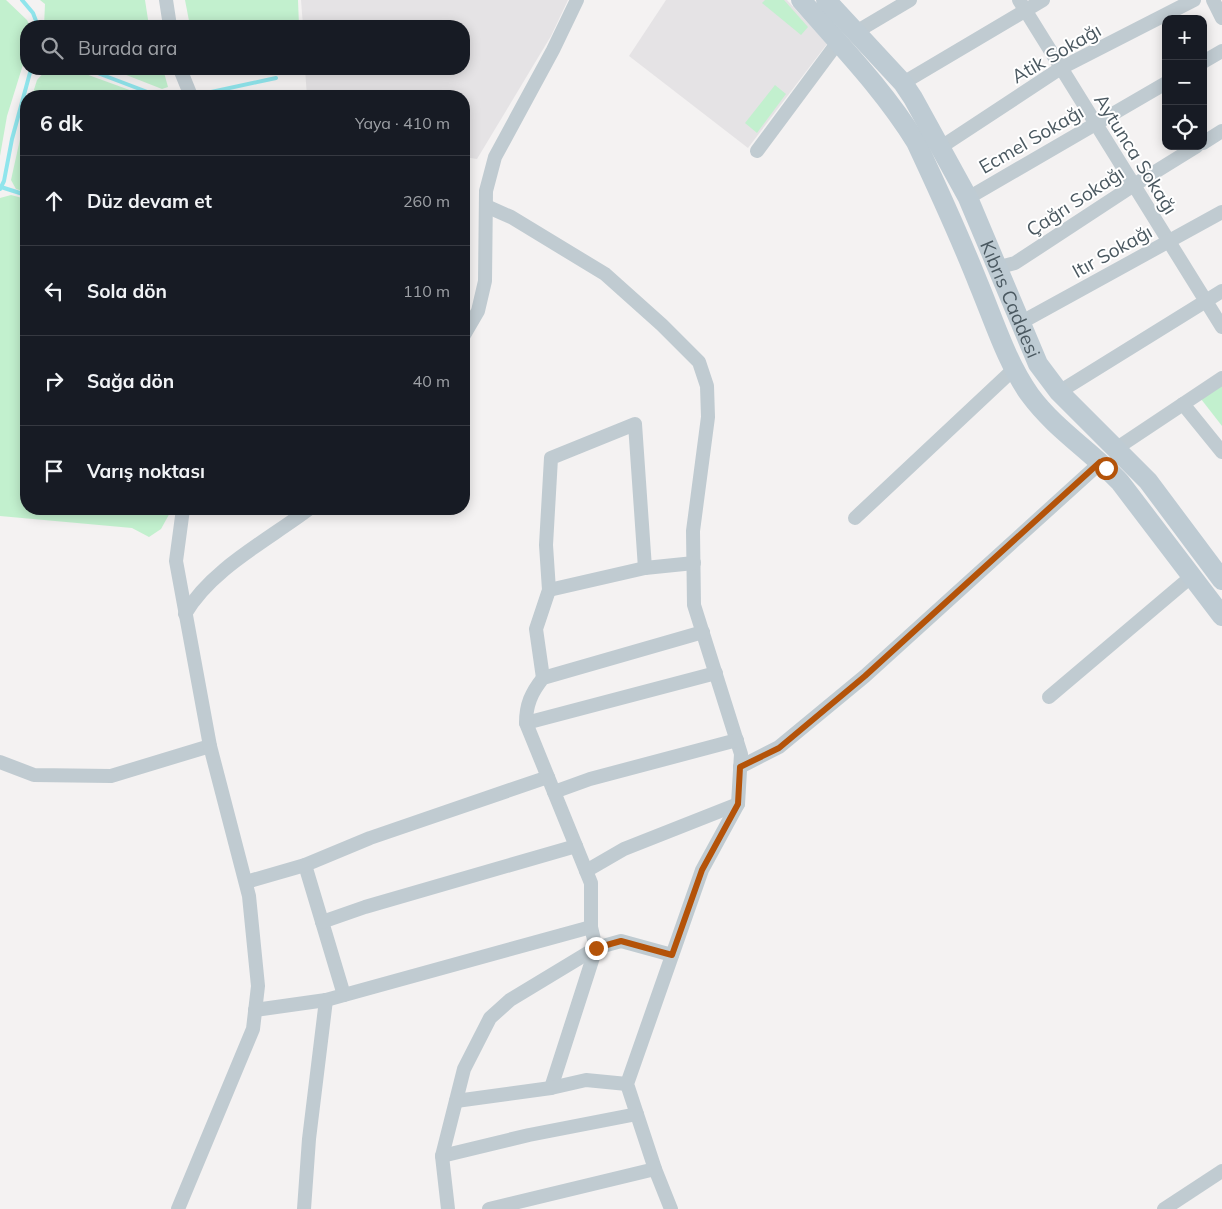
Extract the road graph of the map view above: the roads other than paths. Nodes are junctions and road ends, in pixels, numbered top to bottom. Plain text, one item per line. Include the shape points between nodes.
1 (166, 0) edge
2 (578, 0) edge
3 (801, 0) edge
4 (826, 0) edge
5 (910, 0) edge
6 (1043, 0) edge
7 (1194, 0) edge
8 (1213, 0) edge
9 (1022, 5) edge
10 (1222, 18) edge
11 (169, 20) edge
12 (856, 32) junction
13 (838, 42) junction
14 (1222, 52) edge
15 (1207, 60) edge
16 (1061, 68) junction
17 (182, 75) edge
18 (903, 83) junction
19 (1162, 86) edge
20 (188, 90) edge
21 (1095, 124) junction
22 (1222, 131) edge
23 (1207, 140) edge
24 (941, 147) junction
25 (1191, 150) edge
26 (757, 152) dead end
27 (1134, 185) junction
28 (968, 198) junction
29 (486, 206) junction
30 (1222, 212) edge
31 (1169, 242) junction
32 (996, 268) junction
33 (1222, 291) edge
34 (1205, 300) junction
35 (1020, 323) junction
36 (470, 325) edge
37 (1222, 327) edge
38 (1014, 368) junction
39 (1222, 378) edge
40 (1060, 392) junction
41 (1183, 404) junction
42 (1117, 448) junction
43 (1222, 452) edge
44 (1100, 462) junction
45 (182, 515) edge
46 (301, 515) edge
47 (855, 518) dead end
48 (694, 563) junction
49 (645, 568) junction
50 (1192, 576) junction
51 (1222, 580) edge
52 (549, 590) junction
53 (185, 614) junction
54 (1222, 616) edge
55 (703, 632) junction
56 (716, 673) junction
57 (543, 678) junction
58 (1050, 697) dead end
59 (526, 723) junction
60 (737, 740) junction
61 (210, 746) junction
62 (0, 762) edge
63 (740, 767) junction
64 (548, 778) junction
65 (554, 792) junction
66 (738, 804) junction
67 (576, 846) junction
68 (306, 865) junction
69 (586, 871) junction
70 (246, 882) junction
71 (322, 922) junction
72 (592, 927) junction
73 (596, 948) junction
74 (672, 955) junction
75 (344, 995) junction
76 (326, 1000) junction
77 (255, 1010) junction
78 (628, 1084) junction
79 (551, 1088) junction
80 (456, 1101) junction
81 (637, 1114) junction
82 (442, 1156) junction
83 (655, 1169) junction
84 (1220, 1176) edge
85 (178, 1209) edge
86 (304, 1209) edge
87 (448, 1209) edge
88 (489, 1209) edge
89 (671, 1209) edge
90 (1164, 1209) edge

1 - 11 street
2 - 29 street via 495,157 488,175
3 - 13 main road
4 - 12 main road, Kıbrıs Caddesi
5 - 12 street
6 - 9 street
7 - 16 street, Atik Sokağı
8 - 10 street
9 - 16 street, Aytunca Sokağı
9 - 18 street
12 - 18 main road, Kıbrıs Caddesi
13 - 26 street
13 - 38 main road via 899,114 916,142
14 - 15 street
16 - 21 street, Aytunca Sokağı
16 - 24 street, Atik Sokağı
17 - 20 street
18 - 24 main road, Kıbrıs Caddesi
19 - 21 street, Ecmel Sokağı
21 - 27 street, Aytunca Sokağı
21 - 28 street, Ecmel Sokağı
22 - 23 street
24 - 28 main road, Kıbrıs Caddesi
25 - 27 street, Çağrı Sokağı
27 - 31 street, Aytunca Sokağı
27 - 32 street, Çağrı Sokağı via 1015,263
28 - 32 main road, Kıbrıs Caddesi
29 - 36 street via 485,281 478,311
29 - 48 street via 512,217 605,274 699,362 707,386 708,418 693,531
30 - 31 street, Itır Sokağı
31 - 34 street, Aytunca Sokağı
31 - 35 street, Itır Sokağı
32 - 35 main road, Kıbrıs Caddesi
33 - 34 street
34 - 37 street, Aytunca Sokağı
34 - 40 street
35 - 40 main road, Kıbrıs Caddesi via 1038,364
38 - 44 main road via 1044,412
38 - 47 street
39 - 41 street
40 - 42 main road, Kıbrıs Caddesi
41 - 42 street
41 - 43 street
42 - 51 main road, Kıbrıs Caddesi via 1166,503
44 - 50 main road via 1133,498
44 - 63 street via 865,676 779,748
45 - 53 street via 176,561
46 - 53 street via 214,577
48 - 49 street
48 - 55 street via 694,605
49 - 52 street
49 - 52 street via 635,424 551,458 546,545
50 - 54 main road
50 - 58 street
52 - 57 street via 536,629
53 - 61 street
55 - 56 street
55 - 57 street
56 - 59 street
56 - 60 street
57 - 59 street via 526,707
59 - 64 street
60 - 63 street
60 - 65 street via 590,779
61 - 62 street via 110,776 34,775
61 - 70 street
63 - 66 street
64 - 65 street
64 - 68 street via 370,838
65 - 67 street
66 - 69 street via 624,849
66 - 74 street via 702,870
67 - 69 street
67 - 71 street
68 - 70 street
68 - 71 street
69 - 72 street via 591,882
70 - 77 street via 258,986
71 - 75 street
72 - 73 street
72 - 75 street
73 - 74 street via 621,941
73 - 79 street
73 - 80 street via 510,1000 490,1018 464,1069
74 - 78 street
75 - 76 street
76 - 77 street
76 - 86 street
77 - 85 street via 253,1029
78 - 79 street via 586,1080
78 - 81 street
79 - 80 street
80 - 82 street
81 - 82 street
81 - 83 street
82 - 87 street
83 - 88 street
83 - 89 street
84 - 90 street

